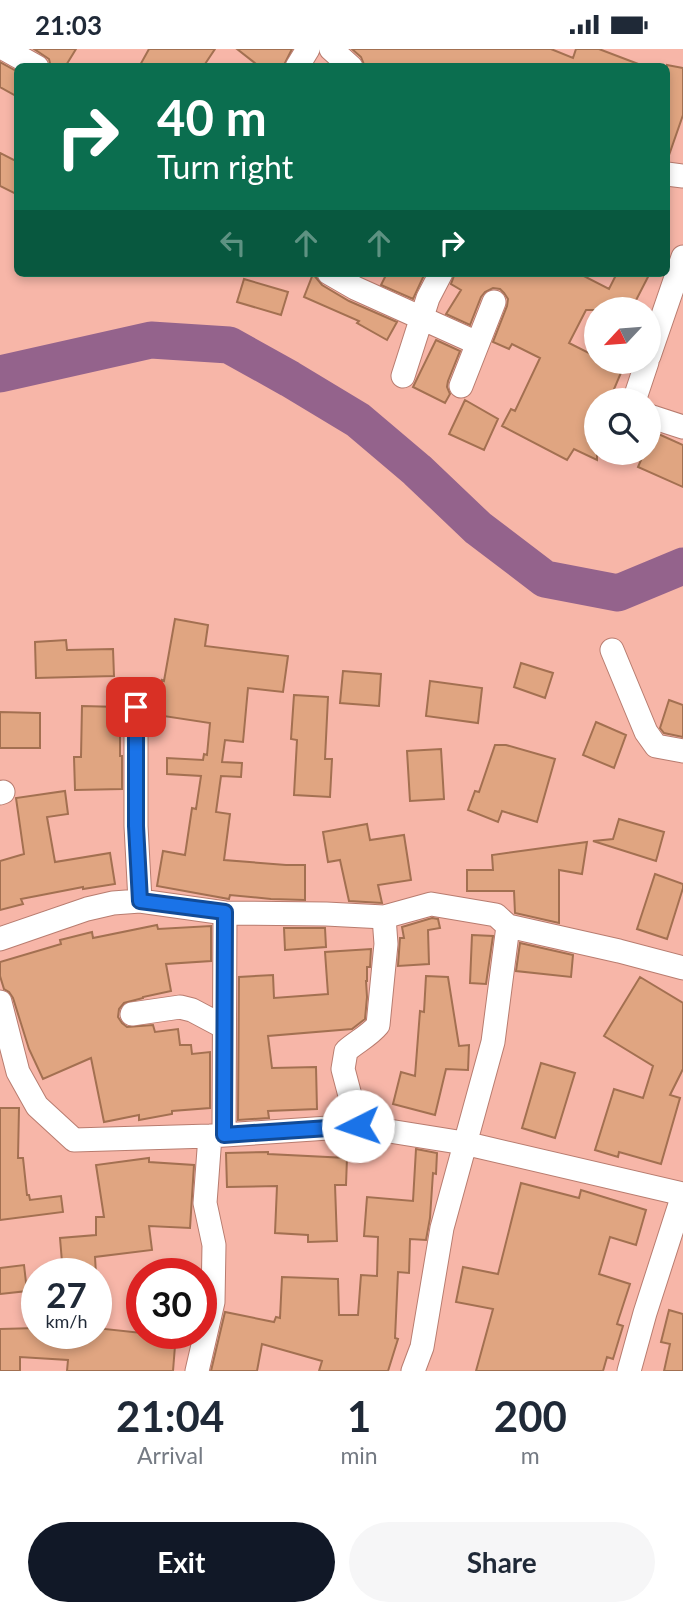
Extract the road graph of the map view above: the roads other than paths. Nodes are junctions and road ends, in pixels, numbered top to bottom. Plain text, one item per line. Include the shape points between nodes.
1 (5, 49) edge
2 (331, 49) edge
3 (30, 63) edge
4 (347, 63) edge
5 (683, 257) edge
6 (336, 277) edge
7 (440, 277) edge
8 (494, 302) dead end
9 (662, 318) edge
10 (421, 319) junction
11 (477, 344) junction
12 (403, 376) dead end
13 (461, 386) dead end
14 (661, 420) edge
15 (683, 427) edge
16 (612, 650) dead end
17 (136, 707) dead end
18 (683, 751) edge
19 (140, 901) junction
20 (225, 912) junction
21 (384, 917) junction
22 (508, 926) junction
23 (0, 939) edge
24 (683, 968) edge
25 (0, 1002) edge
26 (132, 1014) dead end
27 (224, 1027) junction
28 (9, 1072) edge
29 (358, 1126) junction
30 (217, 1136) junction
31 (464, 1143) junction
32 (683, 1195) edge
33 (197, 1371) edge
34 (413, 1371) edge
35 (629, 1371) edge

1 - 3 street
2 - 4 street
5 - 9 street
6 - 10 street
7 - 10 street
8 - 11 street
10 - 11 street
10 - 12 street
11 - 13 street
14 - 15 street
16 - 18 street via 646,732 656,746
17 - 19 street
19 - 20 street
19 - 23 street via 88,909
20 - 21 street
20 - 27 street
21 - 22 street via 431,904 496,915
21 - 29 street via 378,1025 346,1051 344,1069
22 - 24 street
22 - 31 street via 493,1042
25 - 28 street
26 - 27 street via 180,1007
27 - 30 street
28 - 30 street via 74,1140
29 - 30 street
29 - 31 street
30 - 33 street via 205,1203 214,1245 213,1302
31 - 32 street
31 - 34 street via 442,1228 422,1347
32 - 35 street

